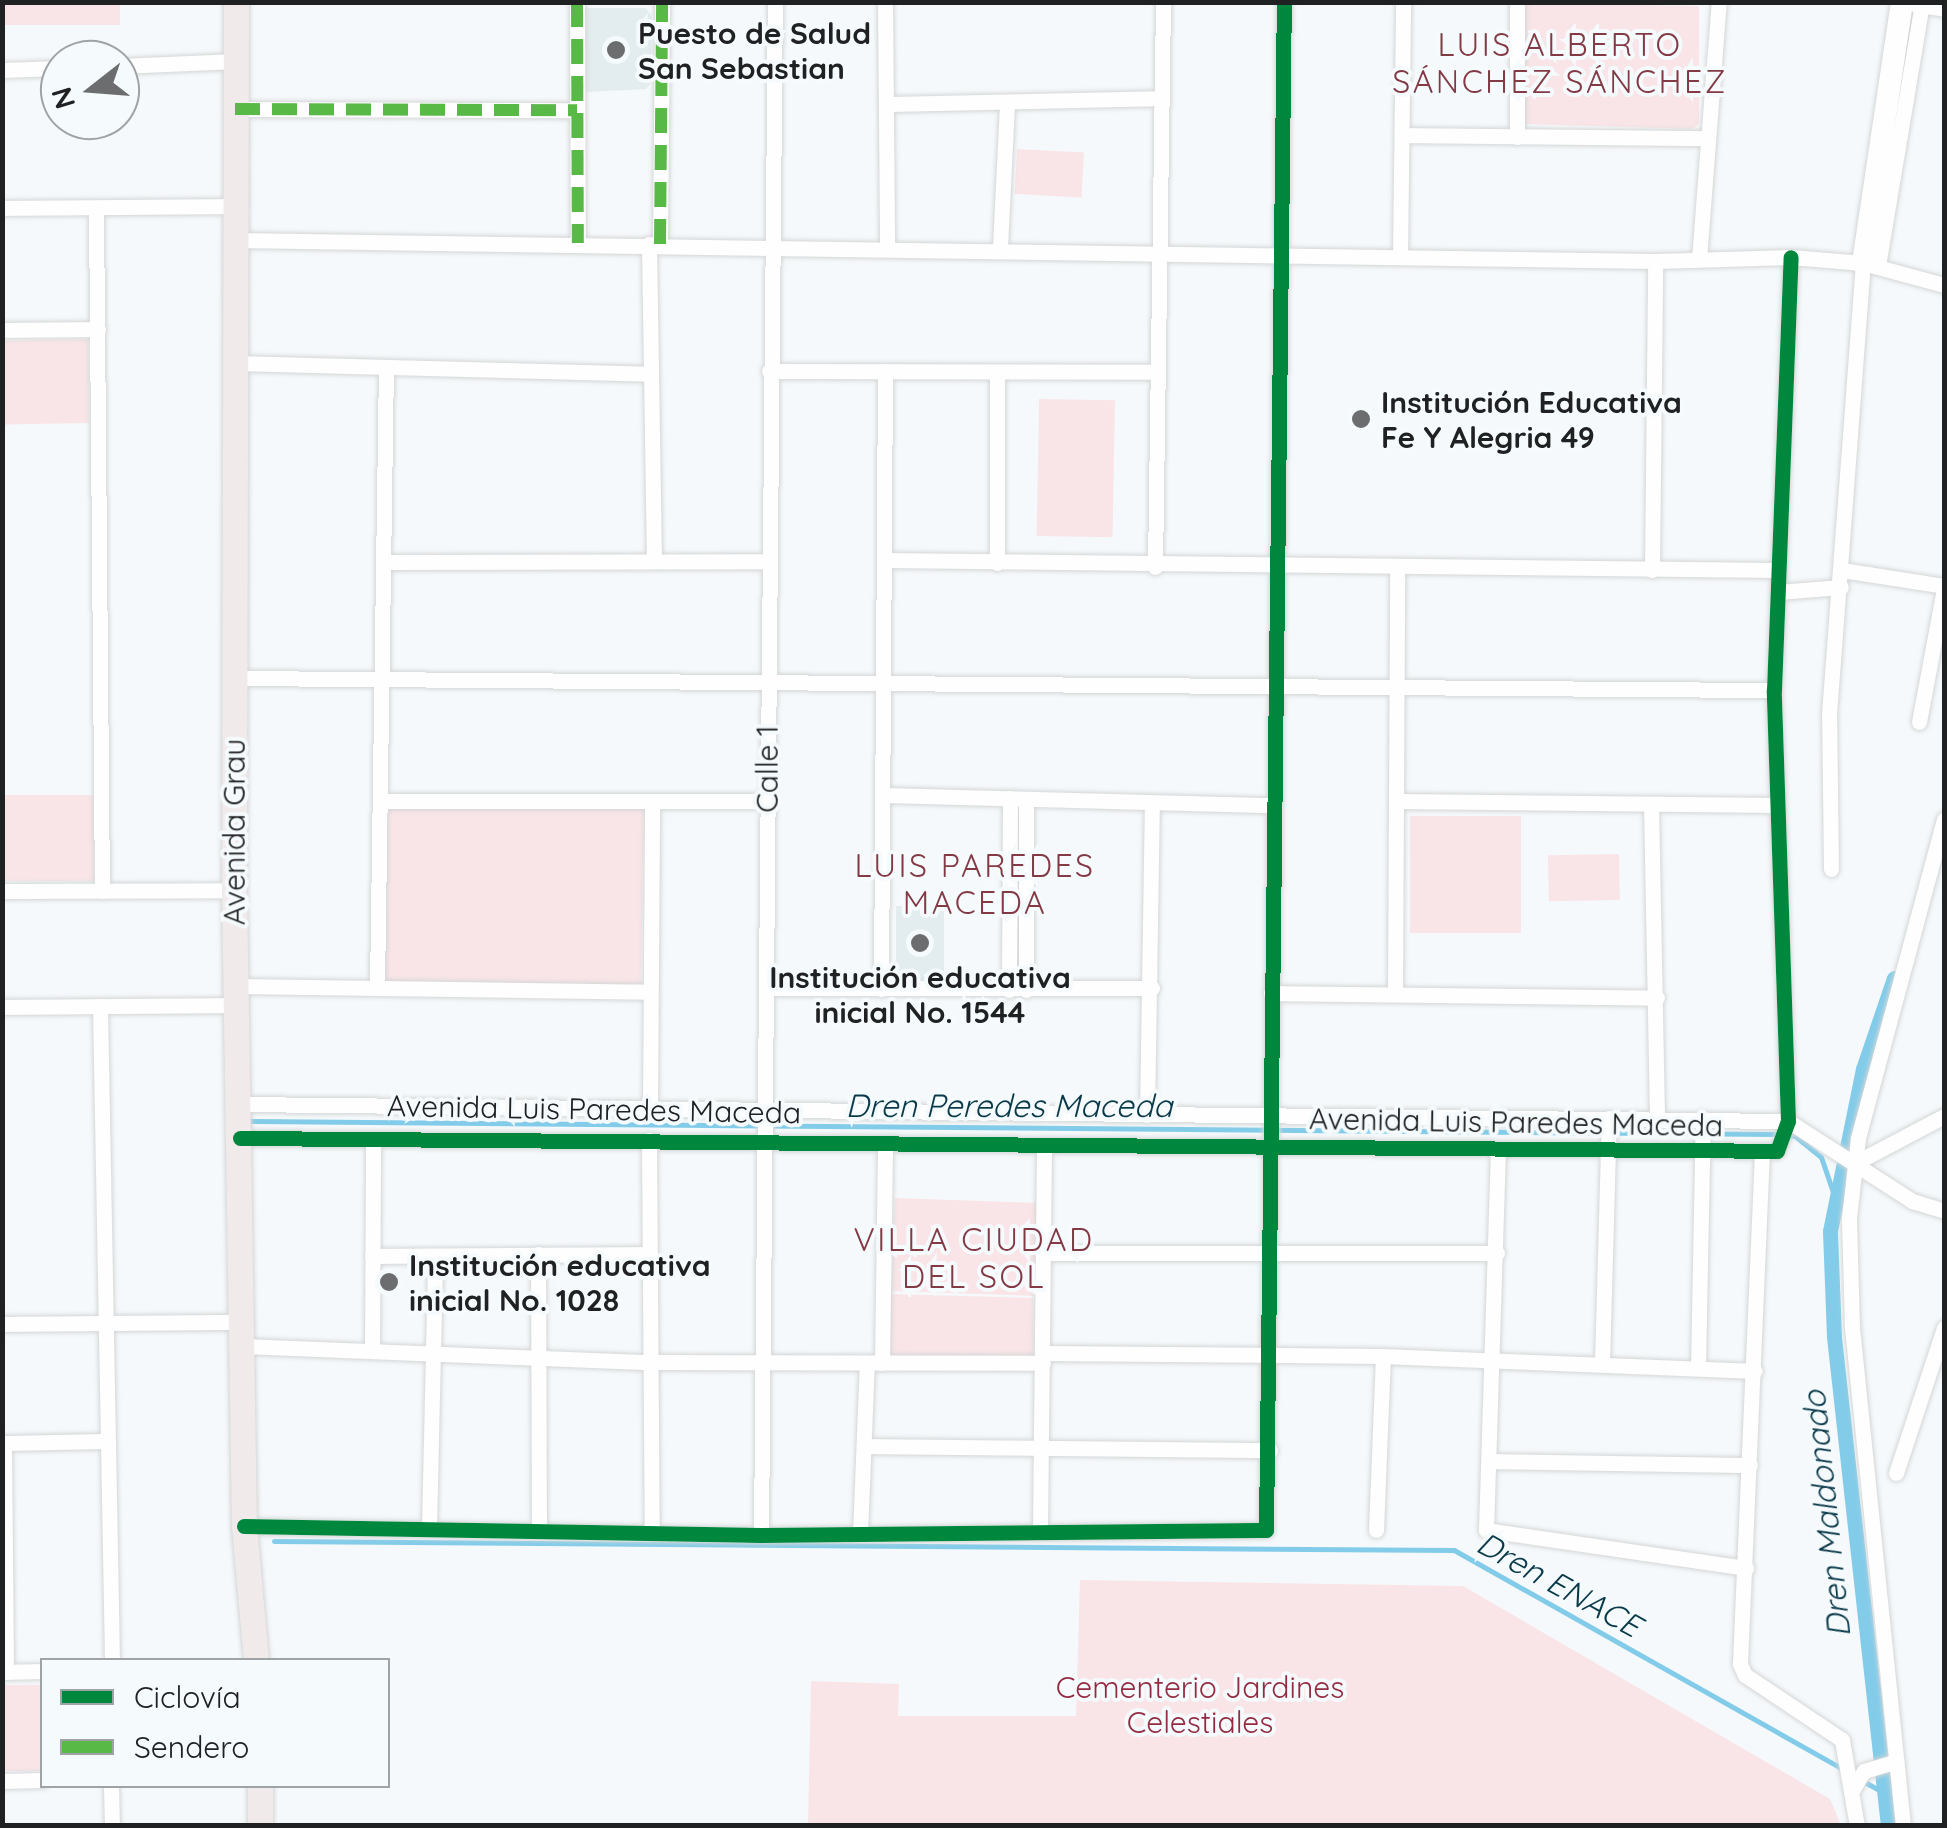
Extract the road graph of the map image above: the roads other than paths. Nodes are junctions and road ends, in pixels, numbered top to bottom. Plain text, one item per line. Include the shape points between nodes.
1 (236, 2) edge
2 (577, 2) edge
3 (662, 2) edge
4 (775, 2) edge
5 (885, 2) edge
6 (1163, 2) edge
7 (1284, 2) edge
8 (1403, 2) edge
9 (1516, 2) edge
10 (1719, 2) edge
11 (1910, 3) edge
12 (1944, 9) edge
13 (236, 62) junction
14 (140, 65) edge
15 (40, 69) edge
16 (2, 70) edge
17 (1161, 98) junction
18 (1007, 102) junction
19 (886, 104) junction
20 (235, 109) junction
21 (577, 110) junction
22 (1402, 135) junction
23 (1518, 137) junction
24 (1705, 138) junction
25 (235, 206) junction
26 (2, 208) edge
27 (96, 208) junction
28 (235, 240) junction
29 (578, 243) junction
30 (654, 244) junction
31 (773, 244) junction
32 (888, 246) junction
33 (1000, 247) junction
34 (1159, 250) junction
35 (1281, 256) junction
36 (1400, 256) junction
37 (1791, 257) junction
38 (1699, 260) junction
39 (1656, 262) junction
40 (1871, 264) junction
41 (1944, 286) edge
42 (98, 328) junction
43 (2, 330) edge
44 (235, 363) junction
45 (386, 368) junction
46 (769, 371) junction
47 (885, 371) junction
48 (997, 372) junction
49 (1158, 372) junction
50 (649, 374) junction
51 (654, 558) junction
52 (884, 560) junction
53 (768, 561) junction
54 (384, 562) junction
55 (997, 563) junction
56 (1275, 565) junction
57 (1397, 566) junction
58 (1155, 567) junction
59 (1652, 570) junction
60 (1777, 570) junction
61 (1841, 579) junction
62 (1944, 588) edge
63 (1778, 592) junction
64 (382, 676) junction
65 (234, 678) junction
66 (882, 680) junction
67 (767, 681) junction
68 (1274, 683) junction
69 (1397, 684) junction
70 (1774, 690) junction
71 (1918, 722) dead end
72 (884, 796) junction
73 (1018, 799) junction
74 (381, 801) junction
75 (766, 801) junction
76 (652, 802) junction
77 (1397, 802) junction
78 (1152, 803) junction
79 (1651, 804) junction
80 (1272, 805) junction
81 (1776, 805) junction
82 (1944, 819) edge
83 (1832, 870) dead end
84 (2, 890) edge
85 (102, 890) junction
86 (234, 890) junction
87 (377, 986) junction
88 (766, 988) junction
89 (881, 988) junction
90 (1152, 988) junction
91 (1009, 990) junction
92 (1026, 990) junction
93 (650, 992) junction
94 (1271, 993) junction
95 (1395, 993) junction
96 (237, 996) junction
97 (1658, 998) junction
98 (100, 1006) junction
99 (2, 1007) edge
100 (239, 1104) junction
101 (650, 1108) junction
102 (764, 1112) junction
103 (1148, 1115) junction
104 (1270, 1116) junction
105 (1944, 1116) edge
106 (1610, 1118) junction
107 (1657, 1118) junction
108 (1704, 1118) junction
109 (1788, 1121) junction
110 (240, 1138) junction
111 (373, 1140) junction
112 (649, 1140) junction
113 (764, 1141) junction
114 (885, 1144) junction
115 (1044, 1146) junction
116 (1270, 1147) junction
117 (1498, 1148) junction
118 (1609, 1150) junction
119 (1702, 1151) junction
120 (1762, 1152) junction
121 (1855, 1163) junction
122 (1944, 1211) edge
123 (1044, 1253) junction
124 (1269, 1253) junction
125 (1497, 1253) junction
126 (538, 1254) junction
127 (650, 1254) junction
128 (372, 1256) junction
129 (436, 1256) junction
130 (106, 1323) junction
131 (2, 1324) edge
132 (1944, 1328) edge
133 (242, 1334) junction
134 (372, 1351) junction
135 (433, 1354) junction
136 (1272, 1355) junction
137 (1383, 1356) junction
138 (539, 1358) junction
139 (1043, 1358) junction
140 (1493, 1360) junction
141 (648, 1362) junction
142 (874, 1363) junction
143 (1602, 1363) junction
144 (763, 1364) junction
145 (1698, 1368) junction
146 (1755, 1372) junction
147 (106, 1442) junction
148 (3, 1444) edge
149 (864, 1446) junction
150 (1043, 1447) junction
151 (1270, 1450) junction
152 (1492, 1461) junction
153 (1750, 1465) junction
154 (1896, 1473) dead end
155 (244, 1526) junction
156 (429, 1528) junction
157 (1040, 1529) junction
158 (539, 1530) junction
159 (1376, 1530) dead end
160 (652, 1533) junction
161 (860, 1534) junction
162 (761, 1536) junction
163 (1746, 1568) junction
164 (112, 1658) edge
165 (256, 1658) edge
166 (40, 1671) edge
167 (4, 1672) edge
168 (1897, 1761) junction
169 (40, 1780) edge
170 (2, 1781) edge
171 (112, 1788) edge
172 (1854, 1789) junction
173 (112, 1826) edge
174 (1857, 1826) edge
175 (1903, 1826) edge

1 - 13 main road, Avenida Grau
2 - 21 street
3 - 30 street
4 - 31 street, Calle 1
5 - 19 street
6 - 17 street
7 - 35 street
8 - 22 street
9 - 23 street
10 - 24 street
11 - 12 street
11 - 40 street
13 - 14 street
13 - 20 main road, Avenida Grau
15 - 16 street
17 - 18 street
17 - 34 street
18 - 19 street
18 - 33 street
19 - 32 street
20 - 21 street
20 - 25 main road, Avenida Grau
21 - 29 street
22 - 23 street
22 - 36 street
23 - 24 street
24 - 38 street
25 - 27 street
25 - 28 main road, Avenida Grau
26 - 27 street
27 - 42 street
28 - 29 street
28 - 44 main road, Avenida Grau
29 - 30 street
30 - 31 street
30 - 50 street
31 - 32 street
31 - 46 street, Calle 1
32 - 33 street
33 - 34 street
34 - 35 street
34 - 49 street
35 - 36 street
35 - 56 street
36 - 39 street
37 - 38 street
37 - 40 street
37 - 60 street
38 - 39 street
39 - 59 street
40 - 41 street
40 - 61 street
42 - 43 street
42 - 85 street
44 - 45 street
44 - 65 main road, Avenida Grau
45 - 50 street
45 - 54 street
46 - 47 street
46 - 53 street, Calle 1
47 - 48 street
47 - 52 street
48 - 49 street
48 - 55 street
49 - 58 street
50 - 51 street
51 - 53 street
51 - 54 street
52 - 55 street
52 - 66 street
53 - 67 street, Calle 1
54 - 64 street
55 - 58 street
56 - 57 street
56 - 58 street
56 - 68 street
57 - 59 street
57 - 69 street
59 - 60 street
60 - 63 street
61 - 62 street
61 - 63 street
61 - 83 street via 1830,714
62 - 71 street
63 - 70 street
64 - 65 street
64 - 67 street
64 - 74 street
65 - 86 main road, Avenida Grau
66 - 67 street
66 - 68 street
66 - 72 street
67 - 75 street, Calle 1
68 - 69 street
68 - 80 street
69 - 70 street
69 - 77 street
70 - 81 street
72 - 73 street
72 - 89 street
73 - 78 street
73 - 91 street
73 - 92 street
74 - 76 street
74 - 87 street
75 - 76 street
75 - 88 street, Calle 1
76 - 93 street
77 - 79 street
77 - 95 street
78 - 80 street
78 - 90 street
79 - 81 street
79 - 97 street
80 - 94 street
81 - 109 street
82 - 121 street
84 - 85 street
85 - 86 street
86 - 96 main road, Avenida Grau
87 - 93 street
87 - 96 street
88 - 89 street
88 - 102 street, Calle 1
89 - 91 street
90 - 92 street
90 - 103 street
91 - 92 street
93 - 101 street
94 - 95 street
94 - 104 street
95 - 97 street
96 - 98 street
96 - 100 main road, Avenida Grau
97 - 107 street
98 - 99 street
98 - 130 street
100 - 101 street, Avenida Luis Paredes Maceda
100 - 110 main road, Avenida Grau
101 - 102 street, Avenida Luis Paredes Maceda
102 - 103 street, Avenida Luis Paredes Maceda
102 - 113 street, Calle 1
103 - 104 street, Avenida Luis Paredes Maceda
104 - 106 street, Avenida Luis Paredes Maceda
104 - 116 street
105 - 121 street
106 - 107 street, Avenida Luis Paredes Maceda
106 - 118 street
107 - 108 street, Avenida Luis Paredes Maceda
108 - 109 street, Avenida Luis Paredes Maceda
108 - 119 street
109 - 120 street via 1782,1148
109 - 121 street
110 - 111 street, Avenida Luis Paredes Maceda
110 - 133 main road, Avenida Grau
111 - 112 street, Avenida Luis Paredes Maceda
111 - 128 street
112 - 113 street, Avenida Luis Paredes Maceda
112 - 127 street
113 - 114 street, Avenida Luis Paredes Maceda
113 - 144 street, Calle 1
114 - 115 street, Avenida Luis Paredes Maceda
114 - 142 street
115 - 116 street, Avenida Luis Paredes Maceda
115 - 123 street
116 - 117 street, Avenida Luis Paredes Maceda
116 - 124 street
117 - 118 street, Avenida Luis Paredes Maceda
117 - 125 street
118 - 119 street, Avenida Luis Paredes Maceda
118 - 143 street
119 - 120 street, Avenida Luis Paredes Maceda
119 - 145 street
120 - 146 street
121 - 122 street via 1912,1201
121 - 168 street via 1852,1327
123 - 124 street
123 - 139 street
124 - 125 street
124 - 136 street
125 - 140 street
126 - 127 street
126 - 129 street
126 - 138 street
127 - 141 street
128 - 129 street
128 - 134 street
129 - 135 street
130 - 131 street
130 - 133 street
130 - 147 street
132 - 154 street
133 - 134 street
133 - 155 main road, Avenida Grau
134 - 135 street
135 - 138 street
135 - 156 street
136 - 137 street
136 - 139 street
136 - 151 street
137 - 140 street
137 - 159 street
138 - 141 street
138 - 158 street
139 - 142 street
139 - 150 street
140 - 143 street
140 - 152 street
141 - 144 street
141 - 160 street
142 - 144 street
142 - 149 street
143 - 145 street
144 - 162 street, Calle 1
145 - 146 street
146 - 153 street
147 - 148 street
147 - 164 street
148 - 167 street
149 - 150 street
149 - 161 street
150 - 151 street
150 - 157 street
151 - 157 street via 1266,1530
152 - 153 street
152 - 163 street via 1486,1530
153 - 163 street
155 - 156 street
155 - 165 main road, Avenida Grau
156 - 158 street
157 - 161 street
158 - 160 street
160 - 162 street
161 - 162 street
163 - 172 street via 1740,1664 1745,1675 1842,1740
166 - 167 street
168 - 172 street via 1864,1770
168 - 175 street
169 - 170 street
171 - 173 street
172 - 174 street

